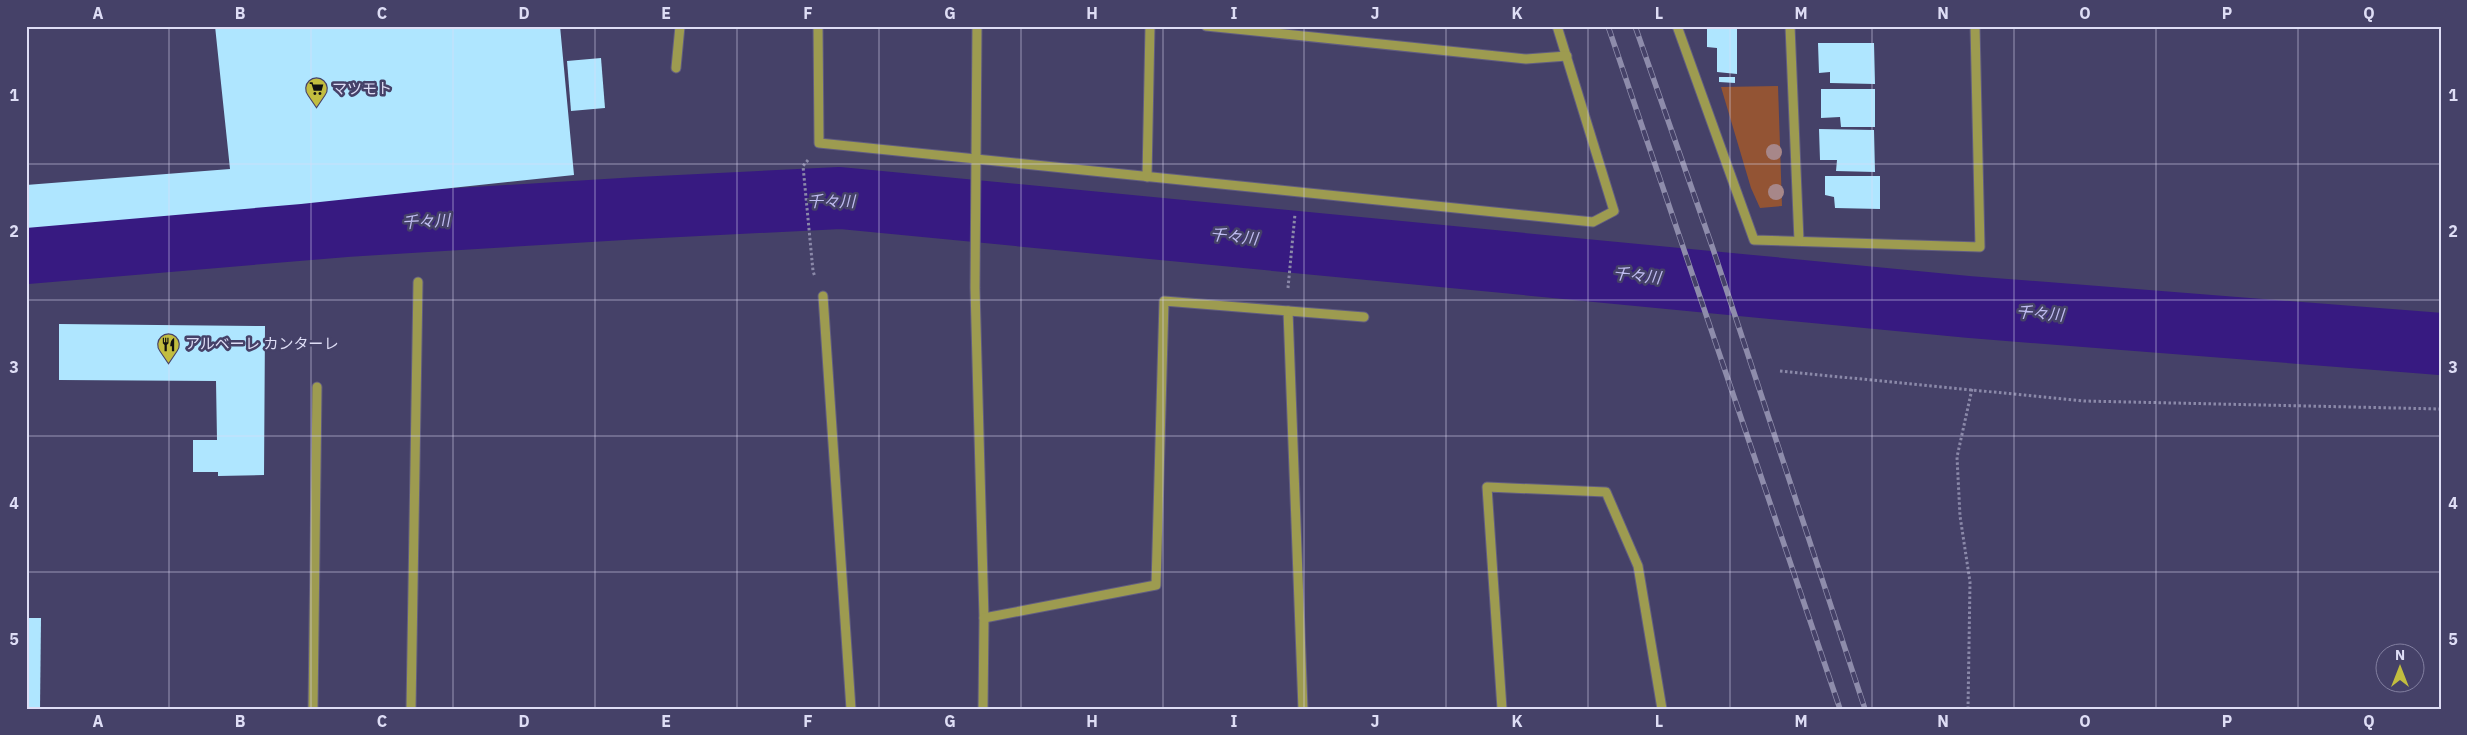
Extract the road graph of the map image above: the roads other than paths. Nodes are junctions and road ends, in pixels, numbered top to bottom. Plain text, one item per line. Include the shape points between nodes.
1 (680, 26) edge
2 (818, 26) edge
3 (977, 26) edge
4 (1150, 26) edge
5 (1206, 26) edge
6 (1557, 26) edge
7 (1676, 26) edge
8 (1790, 26) edge
9 (1975, 26) edge
10 (1567, 56) junction
11 (676, 68) dead end
12 (976, 159) junction
13 (1147, 177) junction
14 (1799, 242) junction
15 (418, 282) dead end
16 (823, 296) road end
17 (1288, 311) junction
18 (1364, 317) dead end
19 (318, 387) dead end
20 (984, 618) junction
21 (313, 709) edge
22 (411, 709) edge
23 (851, 709) edge
24 (983, 709) edge
25 (1302, 709) edge
26 (1502, 709) edge
27 (1662, 709) edge

1 - 11 street
2 - 12 street via 819,143
3 - 12 street
4 - 13 street
5 - 10 street via 1526,59
6 - 10 street
7 - 14 street via 1754,240
8 - 14 street
9 - 14 street via 1980,247
10 - 13 street via 1614,211 1593,222
12 - 13 street
12 - 20 street via 975,288
15 - 22 street
16 - 23 street
17 - 18 street
17 - 20 street via 1164,302 1156,585
17 - 25 street
19 - 21 street
20 - 24 street
26 - 27 street via 1488,487 1606,492 1638,566

